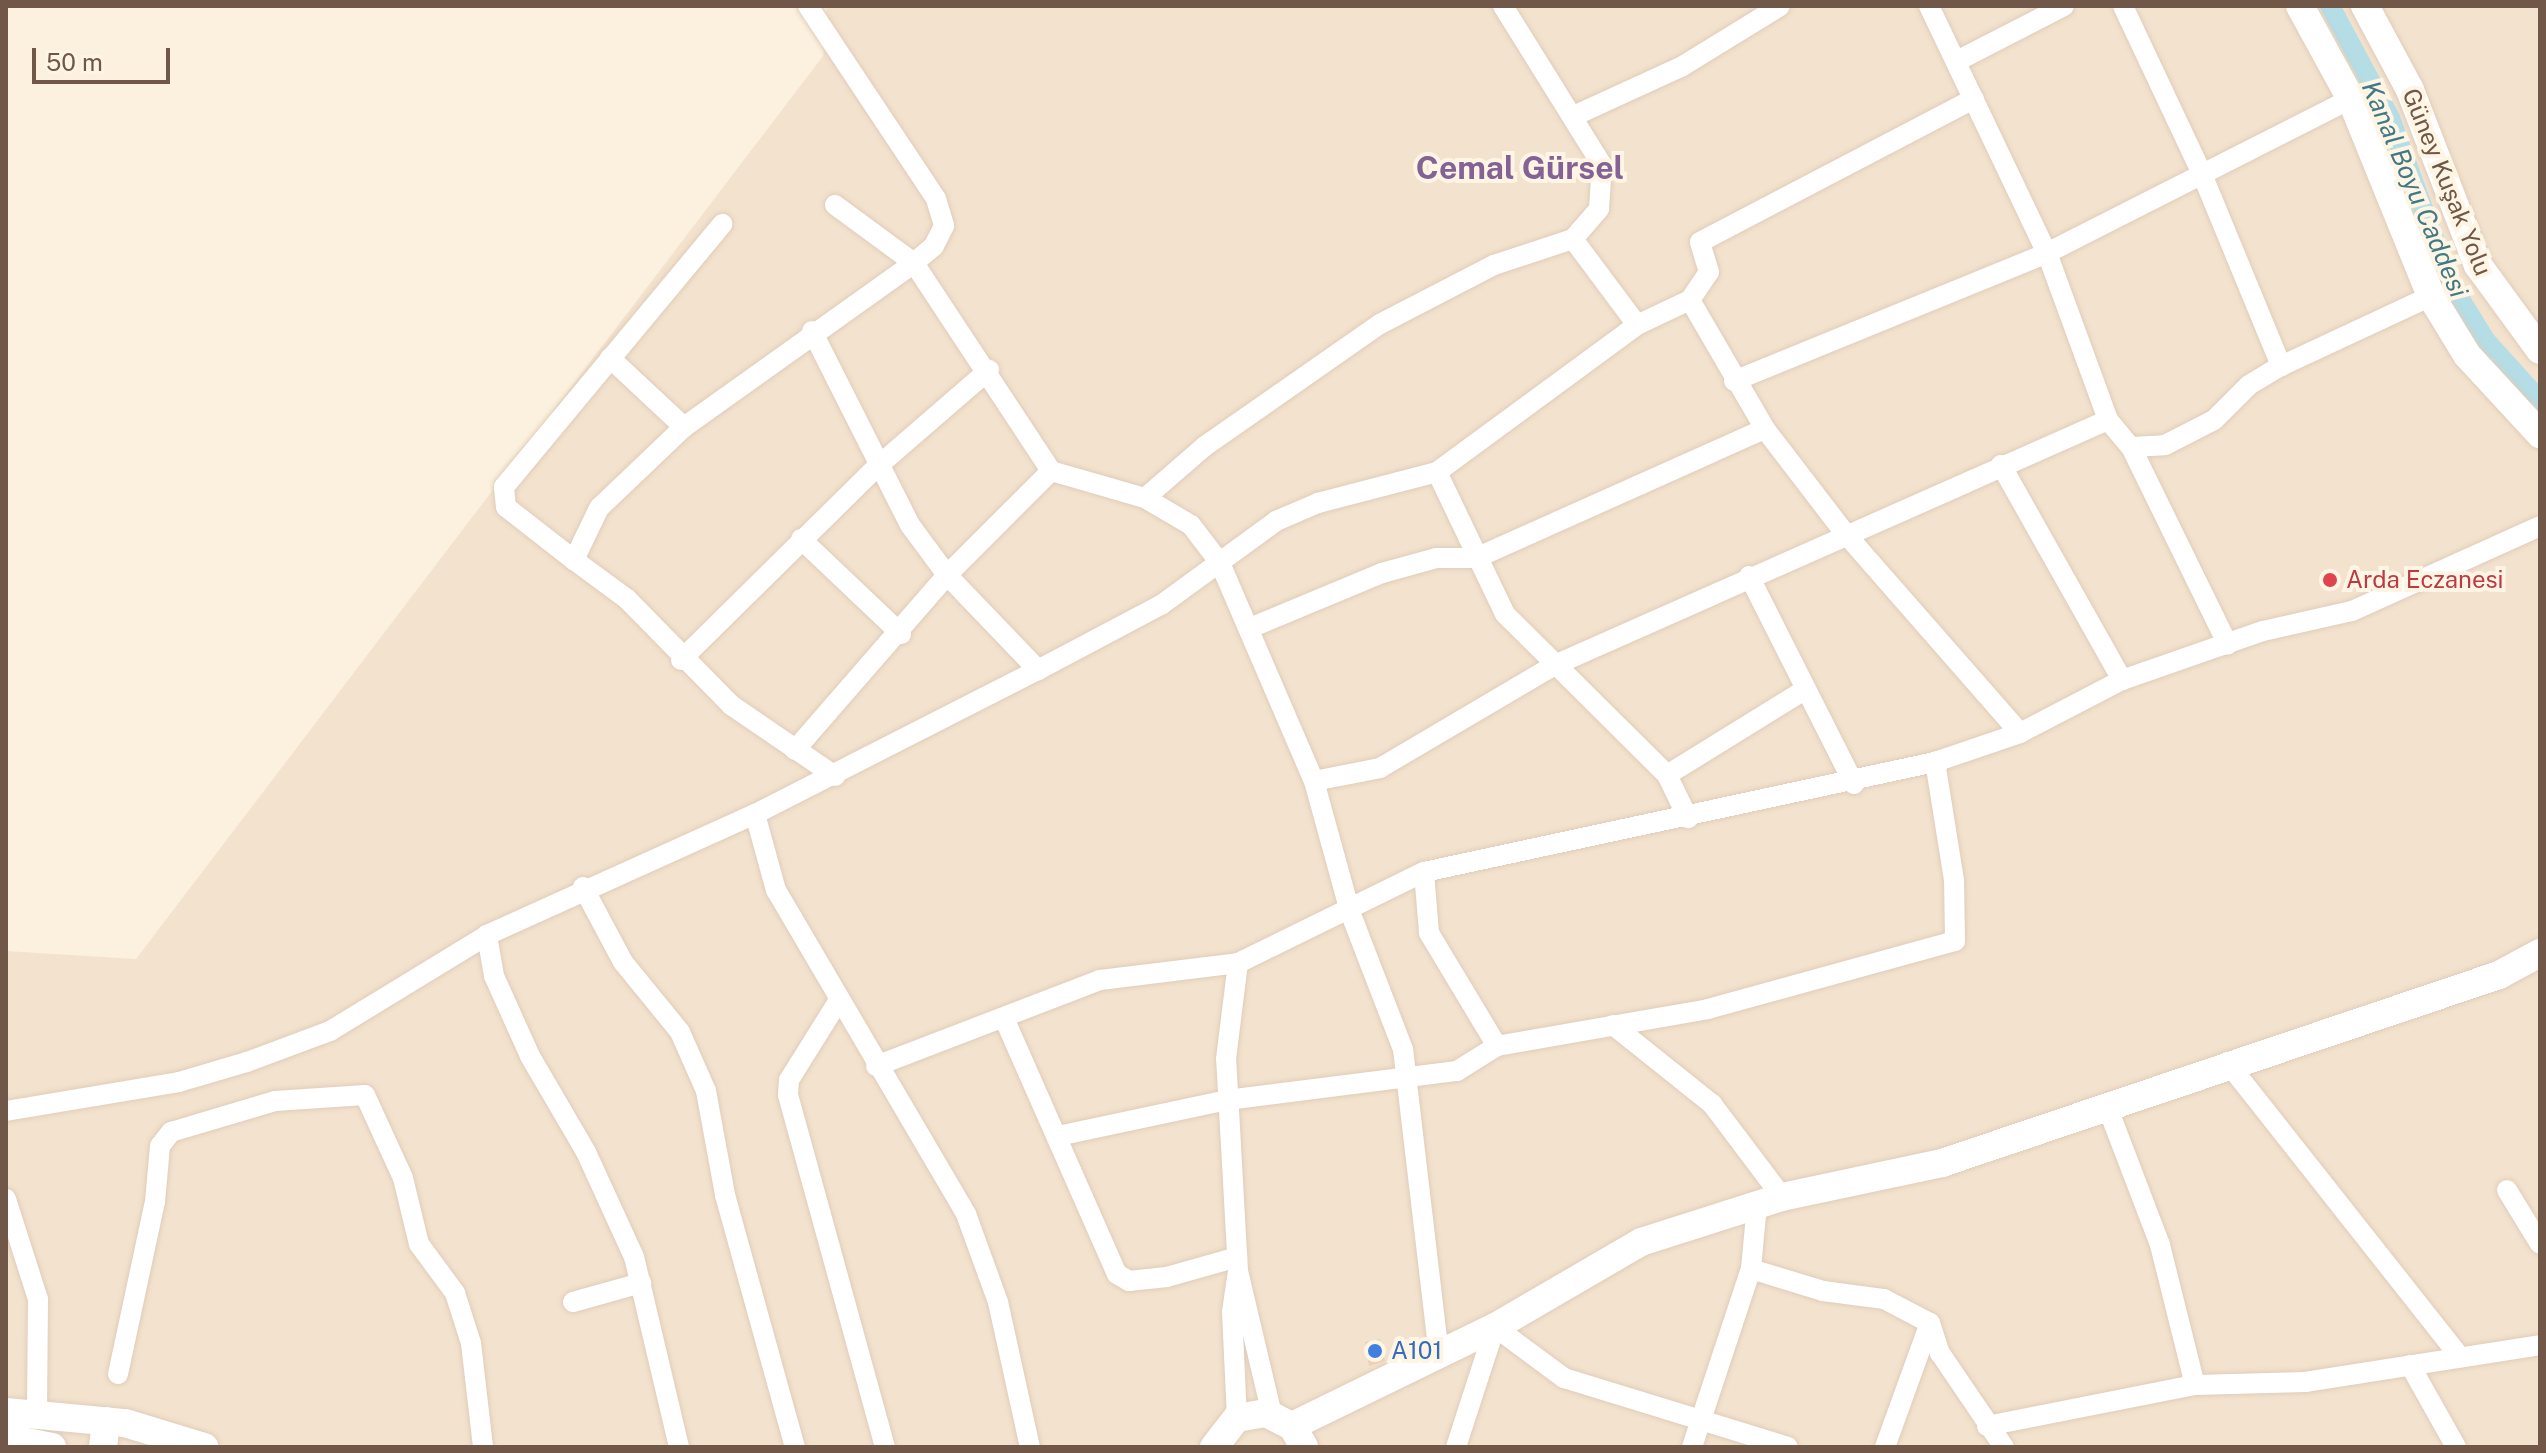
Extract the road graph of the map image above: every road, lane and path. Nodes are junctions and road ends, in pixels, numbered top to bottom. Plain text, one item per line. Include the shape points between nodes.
1 (808, 6) edge
2 (1503, 6) edge
3 (1780, 6) edge
4 (1929, 6) edge
5 (2064, 6) edge
6 (2123, 6) edge
7 (2300, 6) edge
8 (2365, 6) edge
9 (1957, 61) junction
10 (1974, 99) junction
11 (2351, 99) junction
12 (1576, 115) junction
13 (2202, 174) junction
14 (835, 205) dead end
15 (722, 224) dead end
16 (1573, 239) junction
17 (2047, 253) junction
18 (914, 263) junction
19 (2431, 296) junction
20 (1690, 300) junction
21 (1637, 325) junction
22 (812, 331) junction
23 (2540, 350) edge
24 (610, 358) junction
25 (2281, 366) junction
26 (989, 370) junction
27 (1734, 381) junction
28 (2108, 420) junction
29 (684, 427) junction
30 (1765, 429) junction
31 (2540, 434) edge
32 (2131, 447) junction
33 (2001, 465) junction
34 (878, 466) junction
35 (1051, 471) junction
36 (1437, 472) junction
37 (1145, 498) junction
38 (2540, 526) edge
39 (1844, 532) junction
40 (801, 539) junction
41 (1476, 558) junction
42 (574, 560) junction
43 (1220, 563) junction
44 (947, 575) junction
45 (1749, 576) junction
46 (1250, 628) junction
47 (901, 634) junction
48 (2228, 645) junction
49 (681, 660) junction
50 (1555, 665) junction
51 (1038, 670) junction
52 (2122, 680) junction
53 (1806, 689) junction
54 (2020, 733) junction
55 (795, 750) junction
56 (1935, 762) junction
57 (1667, 775) junction
58 (835, 776) junction
59 (1314, 781) junction
60 (1854, 784) junction
61 (755, 814) junction
62 (1688, 818) junction
63 (1424, 872) junction
64 (583, 887) junction
65 (1350, 912) junction
66 (487, 935) junction
67 (2540, 953) edge
68 (1238, 963) junction
69 (839, 1000) junction
70 (1004, 1018) junction
71 (1613, 1025) junction
72 (1497, 1046) junction
73 (2227, 1062) junction
74 (876, 1066) junction
75 (1408, 1077) junction
76 (1227, 1100) junction
77 (2107, 1106) junction
78 (6, 1111) edge
79 (1058, 1136) junction
80 (2507, 1190) dead end
81 (6, 1199) edge
82 (1770, 1201) junction
83 (2540, 1244) edge
84 (1237, 1264) junction
85 (1751, 1269) junction
86 (641, 1283) junction
87 (573, 1302) dead end
88 (1930, 1323) junction
89 (1495, 1327) junction
90 (2540, 1345) edge
91 (1439, 1354) junction
92 (2460, 1357) junction
93 (2410, 1365) junction
94 (118, 1374) dead end
95 (2195, 1385) junction
96 (6, 1412) edge
97 (37, 1416) junction
98 (1237, 1418) junction
99 (1700, 1419) junction
100 (1987, 1426) junction
101 (1289, 1429) edge
102 (104, 1434) edge
103 (6, 1438) edge
104 (144, 1438) edge
105 (1211, 1444) edge
106 (52, 1447) edge
107 (204, 1447) edge
108 (483, 1447) edge
109 (679, 1447) edge
110 (795, 1447) edge
111 (885, 1447) edge
112 (1030, 1447) edge
113 (1456, 1447) edge
114 (1692, 1447) edge
115 (1788, 1447) edge
116 (1885, 1447) edge
117 (2004, 1447) edge
118 (2456, 1447) edge

1 - 18 street via 936,199 944,226 934,246
2 - 12 street
3 - 12 street via 1681,67
4 - 9 street
5 - 9 street
6 - 13 street
7 - 11 main road
8 - 23 main road, Güney Kuşak Yolu via 2410,90 2478,265
9 - 10 street
10 - 17 street
10 - 20 street via 1700,242 1709,272
11 - 13 street
11 - 19 main road
12 - 16 street via 1602,165 1605,189 1599,209
13 - 17 street
13 - 25 street
14 - 18 street
15 - 24 street
16 - 21 street
16 - 37 street via 1494,265 1380,324 1205,446
17 - 27 street
17 - 28 street
18 - 22 street
18 - 26 street
19 - 25 street
19 - 31 main road via 2467,355
20 - 21 street
20 - 27 street
21 - 36 street
22 - 29 street
22 - 34 street
24 - 29 street
24 - 42 street via 546,430 501,494 506,507
25 - 32 street via 2249,385 2214,420 2165,445
26 - 34 street
26 - 35 street
27 - 30 street
28 - 32 street
28 - 33 street
29 - 42 street via 599,508
30 - 39 street
30 - 41 street
32 - 48 street
33 - 39 street
33 - 52 street
34 - 40 street
34 - 44 street
35 - 37 street
35 - 44 street
36 - 41 street
36 - 43 street via 1318,503 1276,521
37 - 43 street via 1191,525
38 - 48 street via 2352,611
39 - 45 street
39 - 54 street
40 - 47 street
40 - 49 street
41 - 46 street via 1436,558 1382,573
41 - 50 street via 1505,614
42 - 49 street via 627,599
43 - 46 street
43 - 51 street via 1161,605
44 - 47 street
44 - 51 street
45 - 50 street
45 - 53 street
46 - 59 street
47 - 55 street
48 - 52 street
49 - 55 street
50 - 57 street
50 - 59 street via 1380,768
51 - 58 street
52 - 54 street
53 - 57 street
53 - 60 street
54 - 56 street
55 - 58 street
56 - 60 street
56 - 71 street via 1954,880 1955,941 1708,1009
57 - 62 street
58 - 61 street
59 - 65 street
60 - 62 street
61 - 64 street
61 - 69 street via 776,890
62 - 63 street
63 - 65 street
63 - 72 street via 1429,933
64 - 66 street
64 - 110 street via 623,962 680,1032 706,1091 725,1195
65 - 68 street
65 - 75 street
66 - 78 street via 330,1031 247,1062 179,1082
66 - 86 street via 506,1003 586,1152
67 - 73 main road via 2499,975
68 - 70 street via 1100,980
68 - 76 street via 1226,1018
69 - 74 street
69 - 111 street via 789,1080 788,1095
70 - 74 street
70 - 79 street
71 - 72 street
71 - 82 street via 1712,1104
72 - 75 street via 1457,1071
73 - 77 main road
73 - 92 street
74 - 112 street via 966,1214 998,1302
75 - 76 street
75 - 91 street
76 - 79 street
76 - 84 street
77 - 82 main road via 1942,1163
77 - 95 street via 2160,1245
79 - 84 street via 1117,1274 1129,1281
80 - 83 street
81 - 97 street via 38,1299
82 - 85 street
82 - 89 main road via 1605,1259
84 - 98 street via 1232,1312
84 - 101 street
85 - 88 street via 1823,1291 1884,1299
85 - 99 street
86 - 87 street
86 - 109 street
88 - 100 street via 1940,1353
88 - 116 street via 1890,1419
89 - 91 main road
89 - 99 street via 1564,1378
89 - 113 street
90 - 92 street
91 - 101 main road
92 - 93 street
93 - 95 street via 2305,1382
93 - 118 street
94 - 108 street via 155,1202 160,1146 171,1132 275,1101 324,1093 365,1095 403,1178 419,1244 459,1306 471,1343
95 - 100 street
96 - 97 main road
97 - 102 main road
98 - 101 main road
98 - 105 main road
99 - 114 street
99 - 115 street
100 - 117 street
102 - 104 main road
103 - 106 main road
104 - 107 main road

